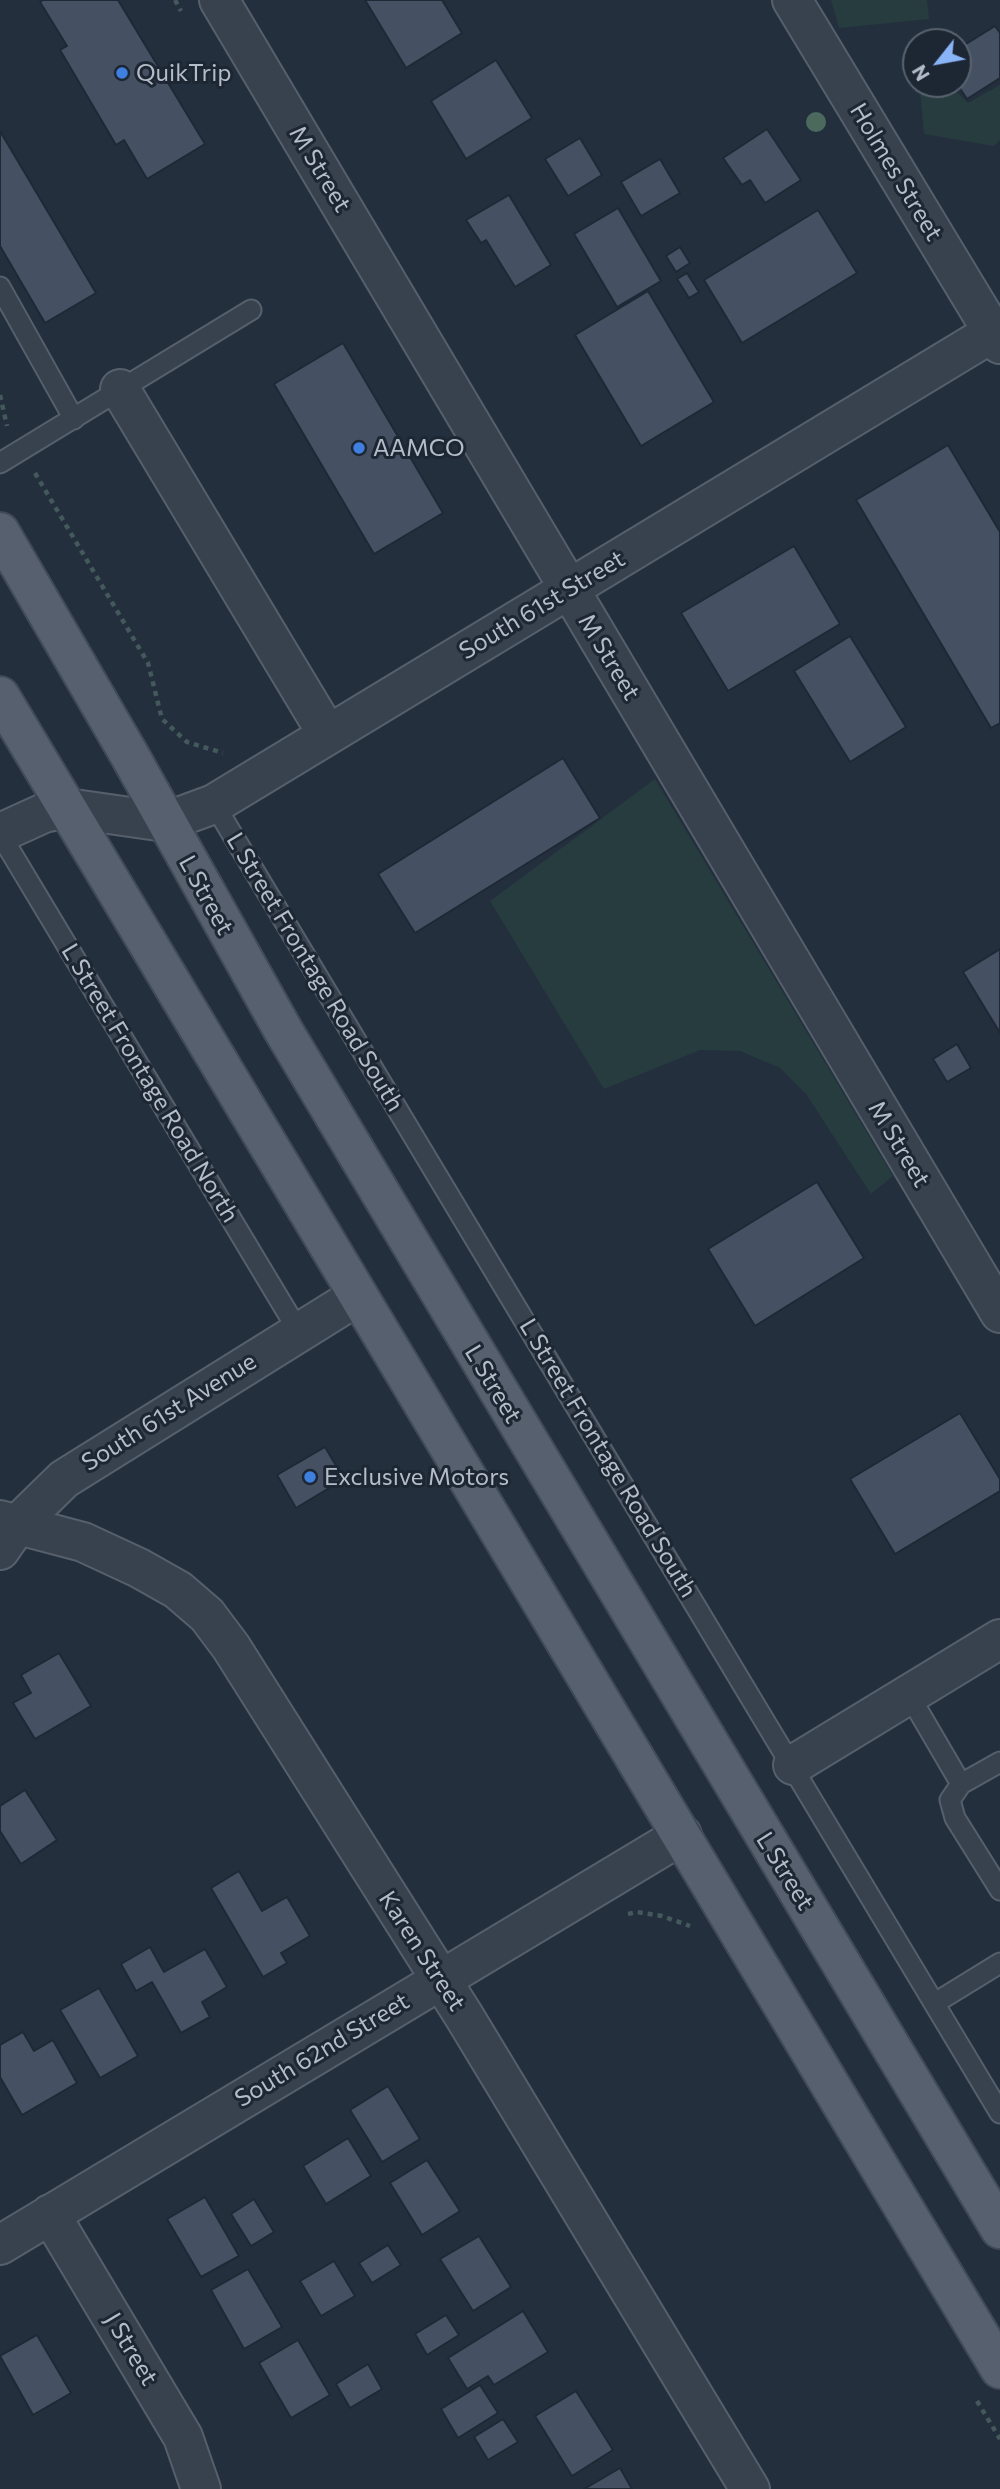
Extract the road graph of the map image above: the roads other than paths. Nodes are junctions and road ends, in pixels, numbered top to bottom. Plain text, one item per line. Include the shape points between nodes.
1 (219, 0) edge
2 (792, 0) edge
3 (0, 287) edge
4 (251, 310) dead end
5 (998, 335) edge
6 (120, 389) junction
7 (74, 419) junction
8 (0, 463) edge
9 (0, 531) edge
10 (568, 589) junction
11 (0, 696) edge
12 (328, 735) junction
13 (214, 804) junction
14 (67, 808) junction
15 (164, 822) junction
16 (0, 834) edge
17 (356, 1297) junction
18 (1000, 1313) edge
19 (299, 1332) junction
20 (6, 1531) edge
21 (1000, 1639) edge
22 (909, 1695) junction
23 (1000, 1762) edge
24 (793, 1765) junction
25 (961, 1784) junction
26 (682, 1835) junction
27 (1000, 1890) edge
28 (1000, 1963) edge
29 (439, 1979) junction
30 (935, 2003) junction
31 (1000, 2113) edge
32 (50, 2214) junction
33 (1000, 2229) edge
34 (0, 2245) edge
35 (986, 2380) edge
36 (201, 2489) edge
37 (750, 2489) edge

1 - 10 street, M Street
2 - 5 street, Holmes Street
3 - 7 lane
4 - 6 lane
5 - 10 street, South 61st Street
6 - 7 lane
6 - 12 street
7 - 8 lane
9 - 15 main road, L Street
10 - 12 street, South 61st Street
10 - 18 street, M Street
11 - 14 main road
12 - 13 street, South 61st Street
13 - 15 street, South 61st Street
13 - 24 lane, L Street Frontage Road South
14 - 15 street, South 61st Street
14 - 16 street via 44,813
14 - 17 main road
15 - 33 main road, L Street via 318,1090
16 - 19 lane, L Street Frontage Road North
17 - 19 street, South 61st Avenue
17 - 26 main road
19 - 20 street, South 61st Avenue via 93,1458
20 - 29 street, Karen Street via 83,1542 178,1590 208,1615
21 - 22 street
22 - 24 street
22 - 25 lane
23 - 25 lane
24 - 30 lane, L Street Frontage Road South
25 - 27 lane via 950,1800 955,1818
26 - 29 street, South 62nd Street
26 - 35 main road
28 - 30 lane
29 - 32 street, South 62nd Street
29 - 37 street, Karen Street
30 - 31 lane, L Street Frontage Road South
32 - 34 street, South 62nd Street
32 - 36 street, J Street via 183,2437

